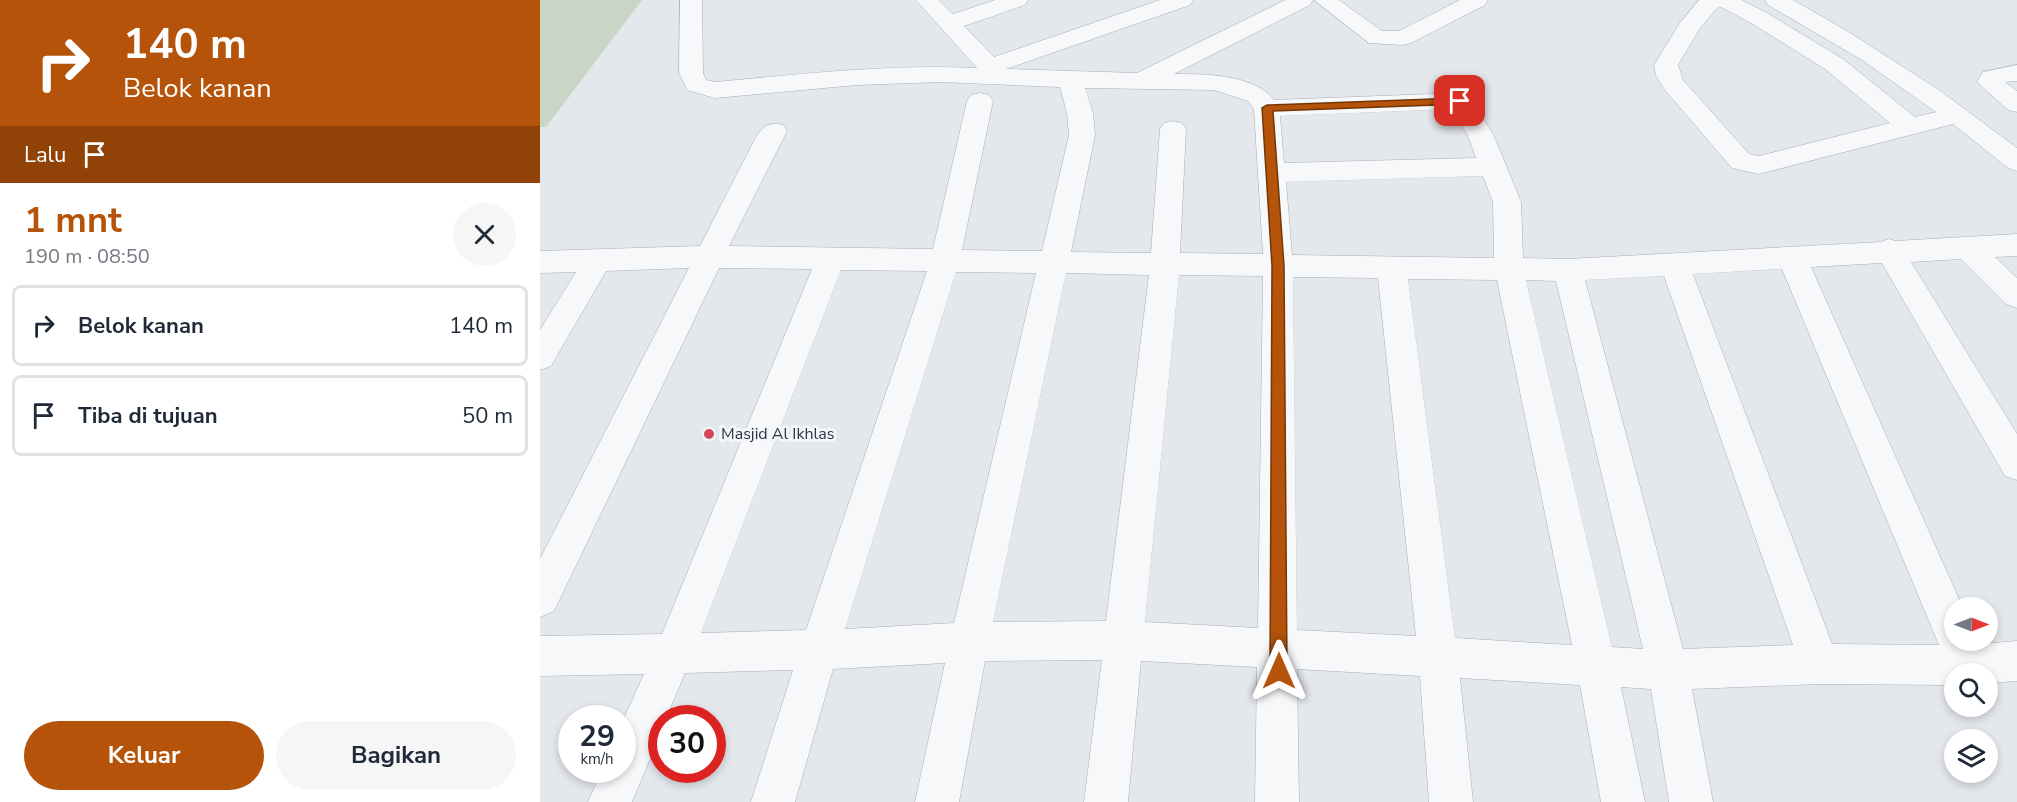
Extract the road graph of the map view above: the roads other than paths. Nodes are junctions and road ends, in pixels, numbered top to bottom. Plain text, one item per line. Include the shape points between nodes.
1 (691, 0) edge
2 (927, 0) edge
3 (1017, 0) edge
4 (1182, 0) edge
5 (1325, 0) edge
6 (1477, 0) edge
7 (1717, 0) edge
8 (1776, 0) edge
9 (1289, 2) edge
10 (949, 23) junction
11 (1310, 24) dead end
12 (2017, 74) edge
13 (1070, 80) junction
14 (989, 81) junction
15 (1141, 81) junction
16 (2017, 104) edge
17 (1267, 108) junction
18 (1956, 115) junction
19 (1911, 127) junction
20 (1173, 129) dead end
21 (774, 131) dead end
22 (2017, 162) edge
23 (1493, 166) junction
24 (1272, 173) junction
25 (2017, 245) edge
26 (1967, 247) junction
27 (1889, 250) junction
28 (711, 257) junction
29 (1792, 257) junction
30 (831, 259) junction
31 (598, 260) junction
32 (945, 261) junction
33 (1055, 261) junction
34 (540, 262) edge
35 (1674, 263) junction
36 (1165, 264) junction
37 (1278, 266) junction
38 (1392, 267) junction
39 (1509, 269) junction
40 (1569, 270) junction
41 (2017, 296) edge
42 (540, 357) edge
43 (2017, 465) edge
44 (540, 598) edge
45 (1944, 609) edge
46 (1124, 640) junction
47 (969, 642) junction
48 (1944, 648) edge
49 (1279, 649) junction
50 (819, 650) junction
51 (1979, 651) edge
52 (674, 652) junction
53 (540, 656) edge
54 (1438, 657) junction
55 (2017, 661) edge
56 (1820, 664) junction
57 (1596, 666) junction
58 (1668, 670) junction
59 (610, 802) edge
60 (773, 802) edge
61 (938, 802) edge
62 (1107, 802) edge
63 (1277, 802) edge
64 (1451, 802) edge
65 (1623, 802) edge
66 (1691, 802) edge

1 - 14 street via 691,74 696,85 704,88 899,75
2 - 10 street
3 - 10 street
4 - 14 street
5 - 6 street via 1377,38 1390,40 1403,38
7 - 19 street via 1760,18 1827,59
7 - 19 street via 1709,2 1697,16 1666,70 1674,85 1741,162 1760,165
8 - 18 street via 1869,54
9 - 11 street
9 - 15 street
10 - 14 street
12 - 16 street via 1992,77 1989,82
13 - 14 street
13 - 15 street
13 - 33 street via 1082,135
14 - 32 street
15 - 17 street via 1223,83 1257,95
17 - 23 street via 1460,101
17 - 24 street
18 - 19 street
18 - 22 street
20 - 36 street
21 - 28 street
23 - 24 street
23 - 39 street via 1507,202
24 - 37 street
25 - 26 street
26 - 27 street
26 - 41 street
27 - 29 street
27 - 43 street
28 - 30 street
28 - 31 street
28 - 44 street
29 - 35 street
29 - 45 street
30 - 32 street
30 - 52 street
31 - 34 street
31 - 42 street
32 - 33 street
32 - 50 street
33 - 36 street
33 - 47 street
35 - 40 street
35 - 56 street
36 - 37 street
36 - 46 street
37 - 38 street
37 - 49 street
38 - 39 street
38 - 54 street
39 - 40 street
39 - 57 street
40 - 58 street
46 - 47 street
46 - 49 street
46 - 62 street
47 - 50 street
47 - 61 street
48 - 56 street
49 - 54 street
49 - 63 street
50 - 52 street
50 - 60 street
51 - 55 street
52 - 53 street
52 - 59 street
54 - 57 street
54 - 64 street
56 - 58 street
57 - 58 street
57 - 65 street
58 - 66 street

